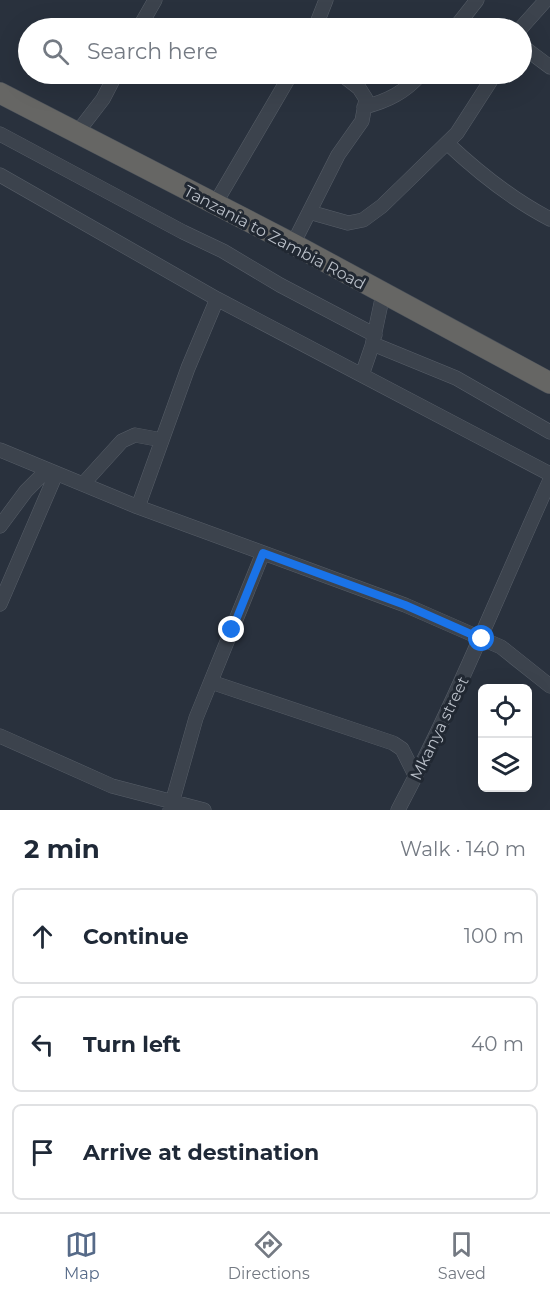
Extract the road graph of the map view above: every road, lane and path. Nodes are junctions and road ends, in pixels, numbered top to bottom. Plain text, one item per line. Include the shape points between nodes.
1 (155, 0) edge
2 (326, 0) edge
3 (476, 0) edge
4 (546, 0) edge
5 (145, 18) edge
6 (319, 18) edge
7 (462, 18) edge
8 (530, 18) edge
9 (532, 54) edge
10 (550, 67) edge
11 (111, 84) edge
12 (285, 84) edge
13 (354, 84) edge
14 (412, 84) edge
15 (489, 84) edge
16 (2, 98) edge
17 (364, 107) junction
18 (0, 134) edge
19 (76, 134) junction
20 (447, 143) junction
21 (0, 175) edge
22 (215, 204) junction
23 (309, 212) junction
24 (550, 219) edge
25 (293, 244) junction
26 (383, 294) junction
27 (217, 299) junction
28 (374, 339) junction
29 (362, 375) junction
30 (550, 383) edge
31 (550, 432) edge
32 (162, 440) junction
33 (0, 450) edge
34 (51, 472) junction
35 (550, 474) edge
36 (550, 480) edge
37 (83, 484) junction
38 (138, 507) junction
39 (0, 526) edge
40 (263, 553) junction
41 (0, 604) edge
42 (482, 639) junction
43 (211, 682) junction
44 (550, 686) edge
45 (0, 736) edge
46 (416, 777) junction
47 (171, 806) edge
48 (204, 810) edge
49 (398, 810) edge

1 - 5 street
2 - 6 street
3 - 7 street
4 - 8 street
9 - 10 street
11 - 19 street
12 - 22 street
13 - 17 street via 366,99
14 - 17 street via 388,102
15 - 20 street via 470,116
16 - 19 highway, Tanzania to Zambia Road
17 - 23 street via 362,121 338,155
18 - 28 street via 223,251
19 - 22 highway, Tanzania to Zambia Road
20 - 23 street via 363,220 348,223
20 - 24 street via 519,203
21 - 27 street
22 - 25 highway, Tanzania to Zambia Road
23 - 25 street
25 - 26 highway, Tanzania to Zambia Road
26 - 28 street
26 - 30 highway, Tanzania to Zambia Road
27 - 29 street
27 - 32 street
28 - 29 street
28 - 31 street via 456,378
29 - 35 street
32 - 37 street via 135,435 122,441
32 - 38 street
33 - 34 street
34 - 37 street
34 - 39 street via 26,491
34 - 41 street
36 - 42 street, Mkanya street via 521,540
37 - 38 street
38 - 40 street
40 - 42 street via 405,605
40 - 43 street
42 - 44 street via 501,647
42 - 46 street, Mkanya street
43 - 46 street via 393,742 402,749
43 - 47 street via 196,718
45 - 47 street via 112,786
46 - 49 street, Mkanya street
47 - 48 street

